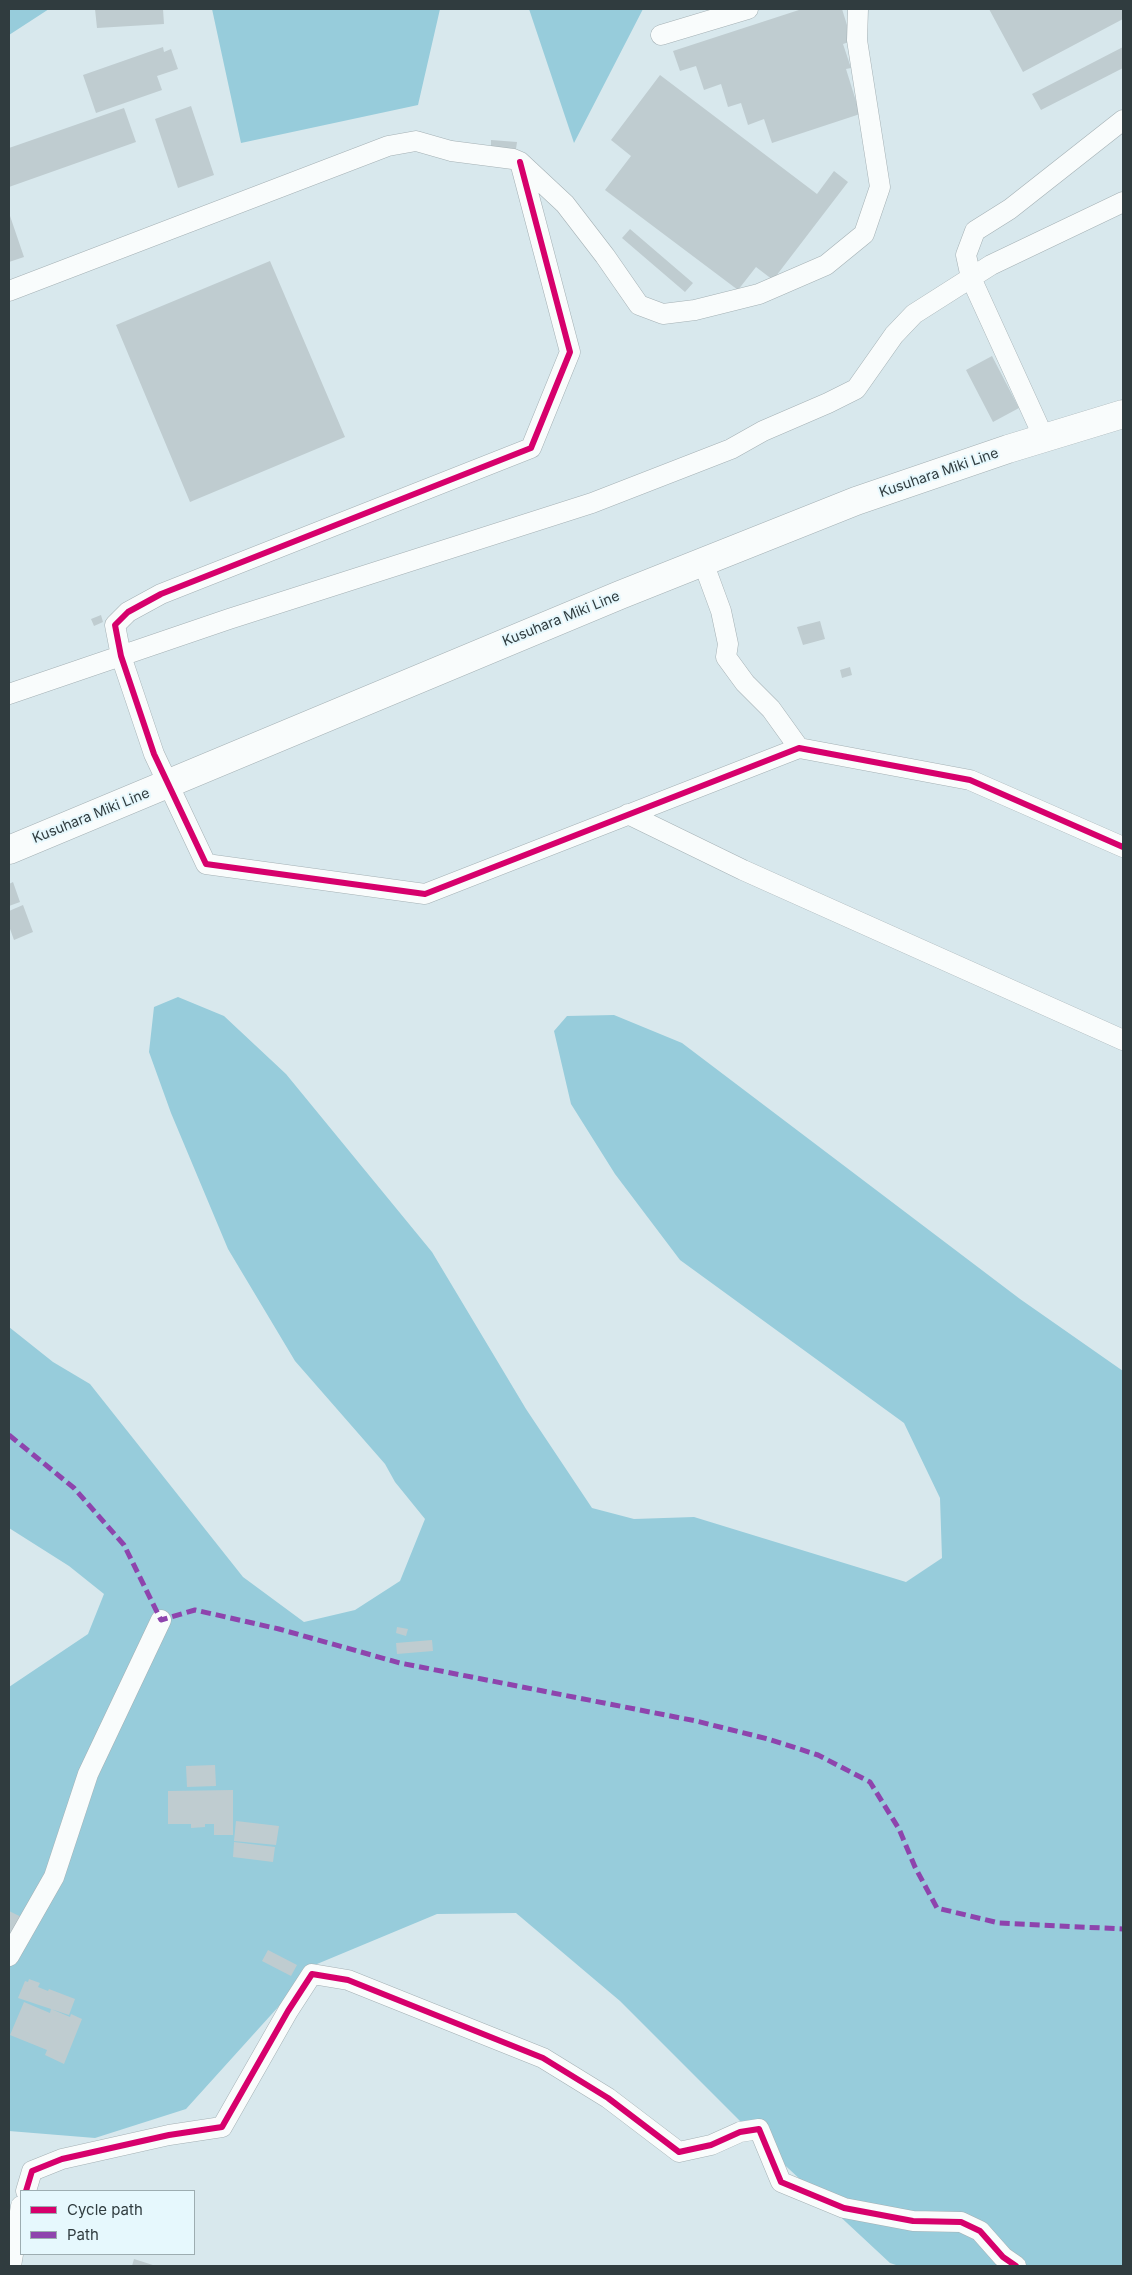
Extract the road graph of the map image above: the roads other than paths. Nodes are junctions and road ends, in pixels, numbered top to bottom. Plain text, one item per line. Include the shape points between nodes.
1 (748, 9) edge
2 (858, 9) edge
3 (661, 35) dead end
4 (1123, 120) edge
5 (520, 162) junction
6 (1123, 202) edge
7 (971, 278) junction
8 (9, 291) edge
9 (1123, 414) edge
10 (1044, 438) junction
11 (703, 562) junction
12 (121, 656) junction
13 (9, 694) edge
14 (799, 748) junction
15 (168, 784) junction
16 (628, 814) junction
17 (1123, 848) edge
18 (9, 850) edge
19 (1123, 1040) edge
20 (162, 1620) dead end
21 (9, 1956) edge
22 (26, 2190) edge
23 (20, 2212) edge
24 (11, 2266) edge
25 (1016, 2266) edge

1 - 3 street
2 - 5 street via 857,40 880,187 864,234 826,265 758,294 695,310 663,314 639,305 565,204
4 - 7 street via 1010,209 975,231 966,255
5 - 8 street via 451,151 416,140 388,146
5 - 12 street via 570,352 531,448 161,594 128,612 115,625
6 - 7 street via 991,265
7 - 10 street
7 - 12 street via 914,314 894,335 856,388 731,449 592,503
9 - 10 main road, Kusuhara Miki Line
10 - 11 main road, Kusuhara Miki Line via 856,501
11 - 14 street via 721,611 728,644 726,657 745,683 771,709
11 - 15 main road, Kusuhara Miki Line
12 - 13 street
12 - 15 street via 154,754
14 - 16 street
14 - 17 street via 970,780
15 - 16 street via 206,864 425,894
15 - 18 main road, Kusuhara Miki Line
16 - 19 street via 743,870
20 - 21 street via 88,1774 54,1877
22 - 25 street via 32,2171 62,2159 169,2135 222,2127 312,1974 348,1980 543,2058 608,2098 679,2152 759,2129 781,2182 844,2208 913,2221 961,2222 980,2231 1003,2257
23 - 24 street

